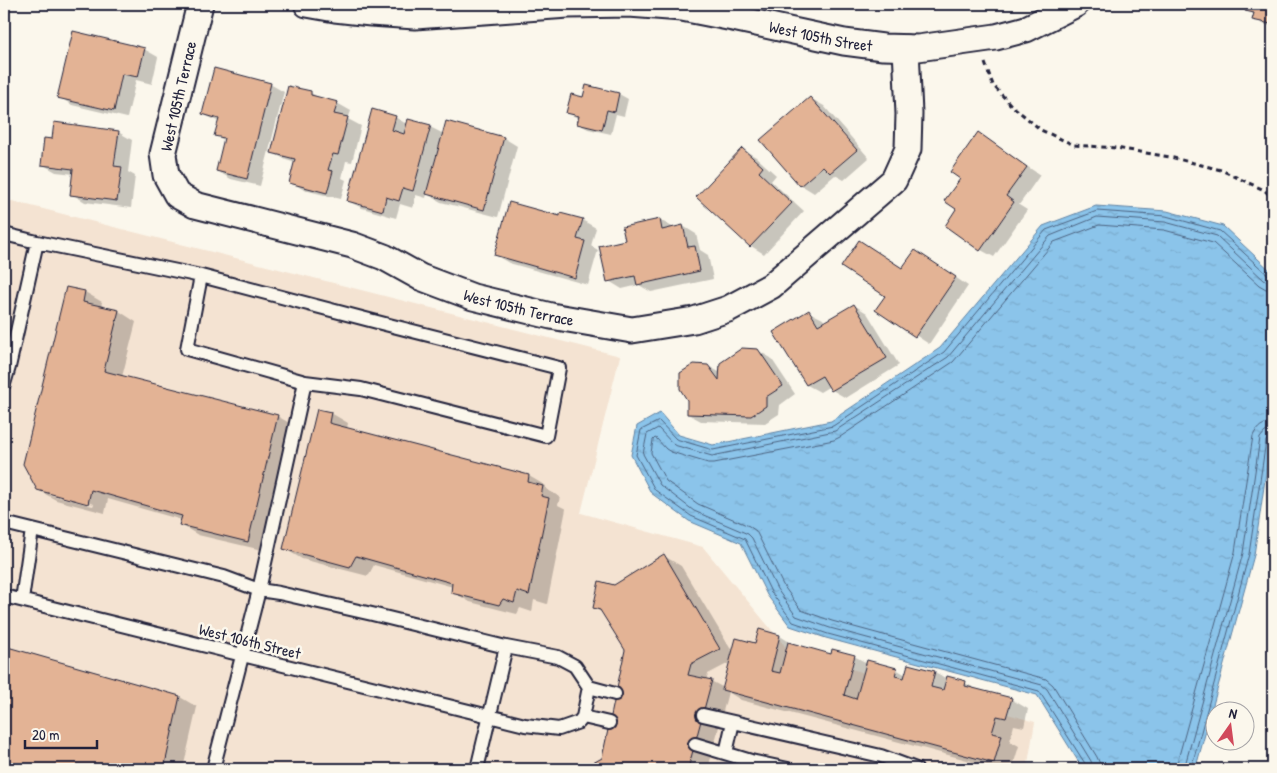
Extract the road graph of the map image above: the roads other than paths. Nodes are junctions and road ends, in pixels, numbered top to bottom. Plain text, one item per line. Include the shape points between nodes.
1 (200, 4) edge
2 (307, 4) edge
3 (1076, 4) edge
4 (448, 9) edge
5 (906, 48) junction
6 (4, 234) edge
7 (37, 242) junction
8 (201, 276) junction
9 (305, 382) junction
10 (4, 384) edge
11 (4, 523) edge
12 (32, 530) junction
13 (259, 590) junction
14 (4, 596) edge
15 (22, 600) junction
16 (506, 647) junction
17 (243, 656) junction
18 (589, 687) junction
19 (615, 694) dead end
20 (703, 715) dead end
21 (488, 716) junction
22 (583, 717) junction
23 (733, 722) junction
24 (609, 723) dead end
25 (695, 744) dead end
26 (726, 753) junction
27 (213, 769) edge
28 (477, 769) edge
29 (788, 769) edge
30 (916, 769) edge

1 - 5 street, West 105th Terrace via 163,154 166,176 177,195 195,205 352,245 384,257 420,277 473,297 551,316 632,330 694,320 728,308 771,286 894,180 908,149
2 - 4 street, West 105th Street via 415,16
3 - 5 street, West 105th Street via 1026,29 996,37
4 - 5 street, West 105th Street via 638,5 691,10 844,42
6 - 7 lane
7 - 8 lane
7 - 10 lane
8 - 9 lane via 187,349
8 - 9 lane via 559,368 546,436 361,389
9 - 13 lane
11 - 12 lane
12 - 13 lane via 224,577
12 - 15 lane
13 - 16 lane
13 - 17 lane
14 - 15 lane, West 106th Street
15 - 17 lane, West 106th Street
16 - 18 lane via 558,657 575,666
16 - 21 lane
17 - 21 lane, West 106th Street
17 - 27 lane
18 - 19 lane
18 - 22 lane
20 - 23 lane
21 - 22 lane, West 106th Street via 559,729 579,722
21 - 28 lane
22 - 24 lane
23 - 26 lane
23 - 30 lane via 881,756
25 - 26 lane
26 - 29 lane

